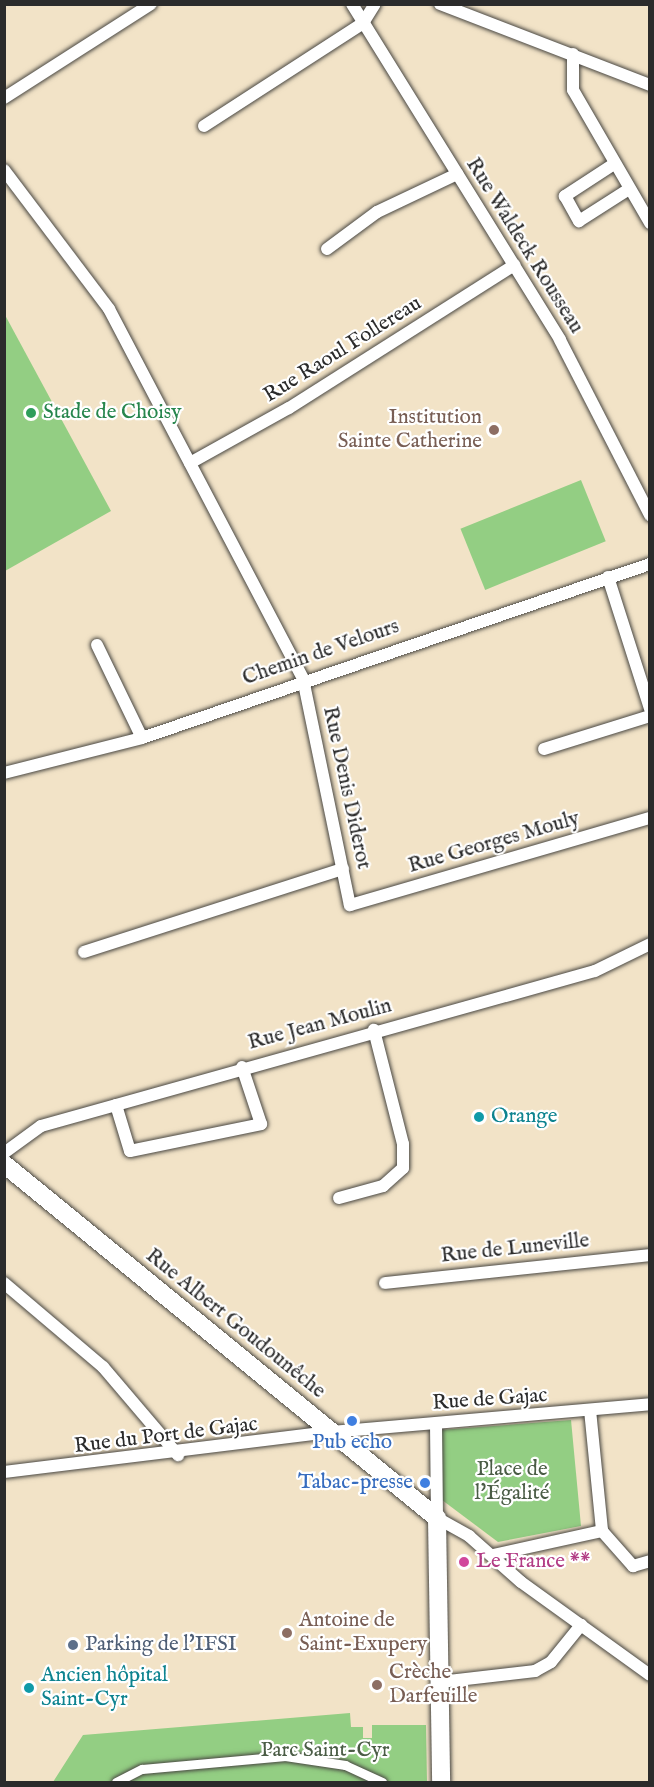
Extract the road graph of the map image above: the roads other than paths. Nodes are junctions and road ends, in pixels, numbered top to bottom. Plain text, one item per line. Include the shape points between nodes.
1 (151, 4) edge
2 (352, 4) edge
3 (375, 4) edge
4 (440, 4) edge
5 (363, 22) junction
6 (573, 54) junction
7 (650, 85) edge
8 (4, 98) edge
9 (204, 126) dead end
10 (614, 164) junction
11 (4, 170) edge
12 (457, 174) junction
13 (629, 189) junction
14 (650, 223) edge
15 (327, 249) dead end
16 (514, 265) junction
17 (190, 463) junction
18 (650, 515) edge
19 (650, 564) edge
20 (608, 577) junction
21 (97, 645) dead end
22 (303, 679) junction
23 (650, 709) edge
24 (650, 716) edge
25 (142, 738) junction
26 (544, 749) dead end
27 (4, 773) edge
28 (650, 818) edge
29 (343, 869) junction
30 (350, 905) joint
31 (650, 944) edge
32 (84, 952) dead end
33 (374, 1030) junction
34 (242, 1067) junction
35 (116, 1105) junction
36 (4, 1153) edge
37 (4, 1164) edge
38 (339, 1198) dead end
39 (650, 1255) edge
40 (4, 1283) edge
41 (385, 1283) dead end
42 (650, 1404) edge
43 (590, 1410) junction
44 (436, 1424) junction
45 (332, 1432) junction
46 (178, 1455) junction
47 (4, 1472) edge
48 (437, 1518) junction
49 (604, 1534) junction
50 (493, 1555) junction
51 (650, 1562) edge
52 (581, 1624) junction
53 (650, 1675) edge
54 (440, 1682) junction
55 (116, 1782) edge
56 (382, 1782) edge
57 (441, 1782) edge

1 - 8 street
2 - 5 street, Rue Waldeck Rousseau
3 - 5 street
4 - 6 street
5 - 9 street
5 - 12 street, Rue Waldeck Rousseau
6 - 7 street
6 - 10 street via 573,90
10 - 13 street
10 - 13 street via 565,196 579,221
11 - 17 street, Rue Denis Diderot via 109,309
12 - 15 street via 377,212
12 - 16 street, Rue Waldeck Rousseau
13 - 14 street
16 - 17 street, Rue Raoul Follereau via 289,408
16 - 18 street, Rue Waldeck Rousseau via 560,340
17 - 22 street, Rue Denis Diderot
19 - 20 street, Chemin de Velours
20 - 22 street, Chemin de Velours
20 - 23 street
21 - 25 street
22 - 25 street, Chemin de Velours
22 - 29 street, Rue Denis Diderot
24 - 26 street
25 - 27 street, Chemin de Velours
28 - 30 street, Rue Georges Mouly
29 - 30 street, Rue Denis Diderot
29 - 32 street
31 - 33 street, Rue Jean Moulin via 595,971
33 - 34 street, Rue Jean Moulin
33 - 38 street via 403,1144 403,1168 383,1186
34 - 35 street, Rue Jean Moulin
34 - 35 street via 261,1124 130,1151
35 - 36 street, Rue Jean Moulin via 41,1126
37 - 45 main road, Rue Albert Goudounêche
39 - 41 street, Rue de Luneville
40 - 46 street via 103,1367
42 - 43 street, Rue de Gajac
43 - 44 street, Rue de Gajac
43 - 49 street
44 - 45 street, Rue de Gajac
44 - 48 street
45 - 46 street, Rue du Port de Gajac
45 - 48 main road, Rue Albert Goudounêche
46 - 47 street, Rue du Port de Gajac
48 - 50 street
48 - 54 main road
49 - 50 street
49 - 51 street via 633,1566
50 - 52 street
52 - 53 street
52 - 54 street via 551,1662 535,1671
54 - 57 main road
55 - 56 street via 142,1769 285,1756 345,1765

